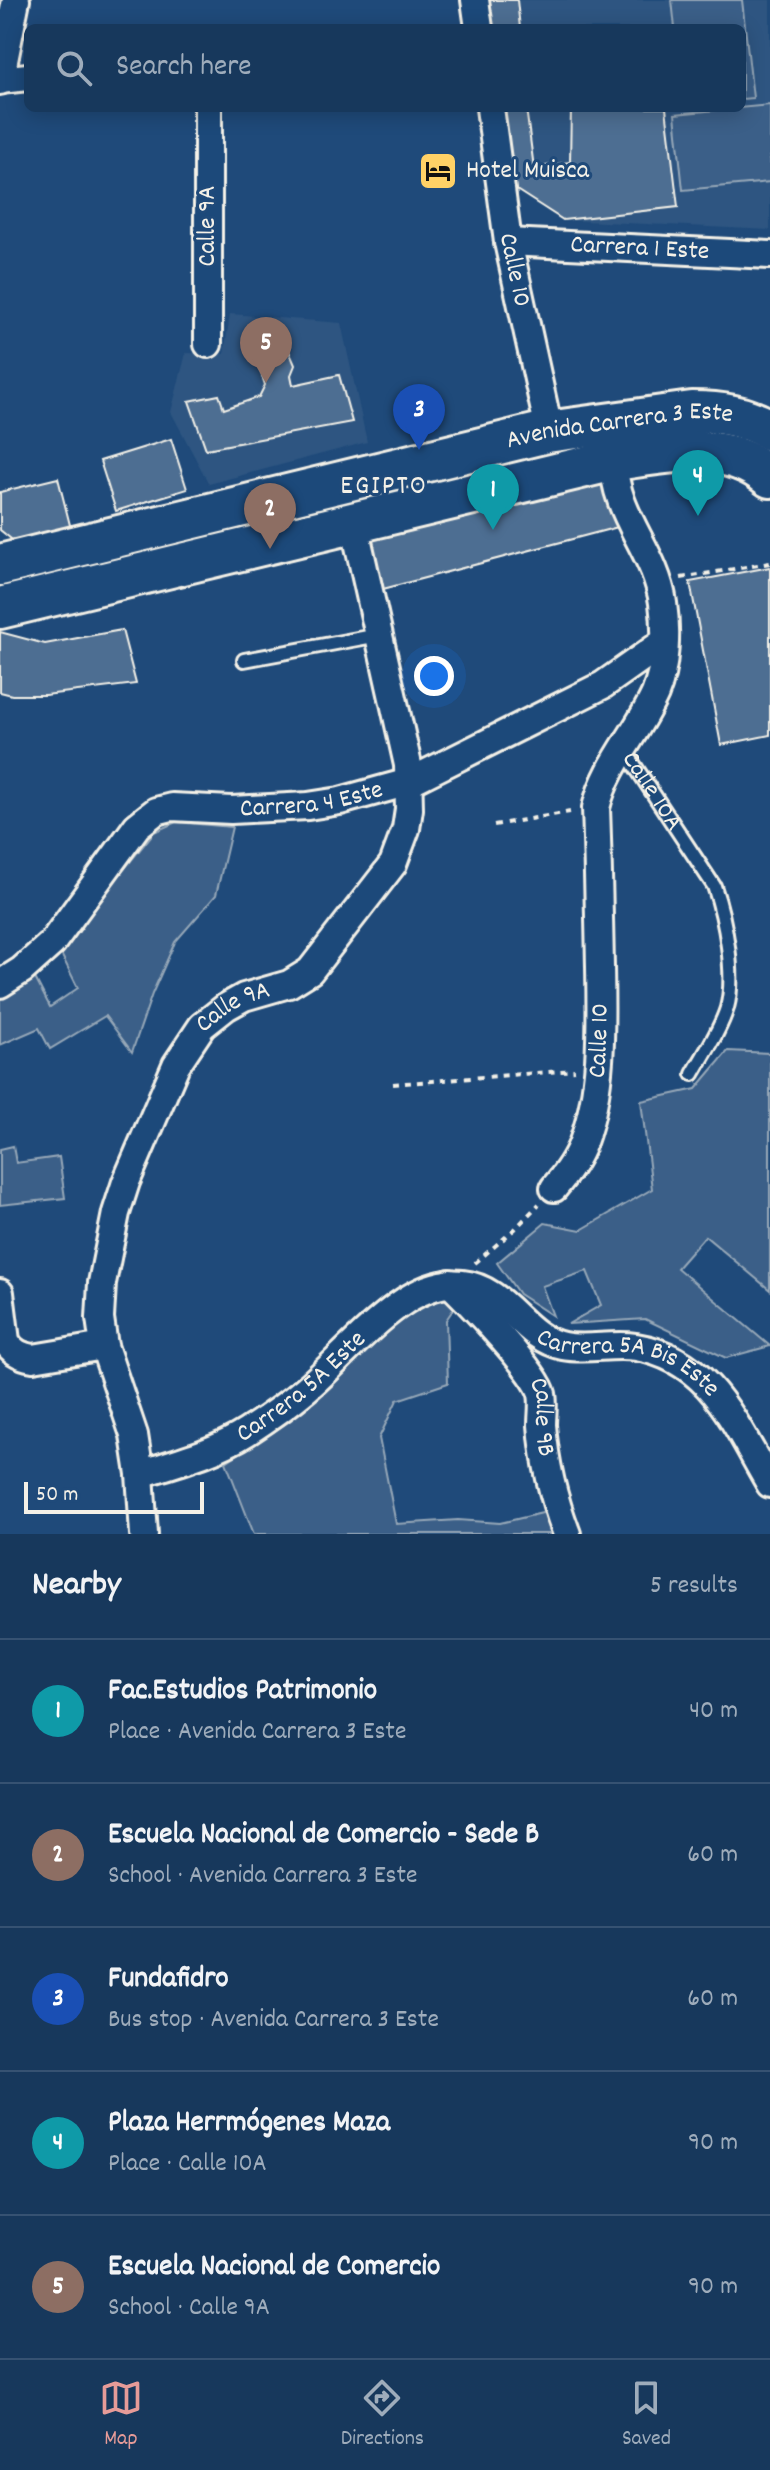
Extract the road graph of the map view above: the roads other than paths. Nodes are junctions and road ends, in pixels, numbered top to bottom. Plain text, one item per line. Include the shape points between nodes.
1 (16, 0) edge
2 (475, 0) edge
3 (478, 24) edge
4 (24, 77) edge
5 (0, 80) edge
6 (208, 112) edge
7 (491, 112) edge
8 (508, 242) junction
9 (770, 255) edge
10 (208, 344) dead end
11 (770, 430) edge
12 (547, 432) junction
13 (614, 460) junction
14 (768, 475) edge
15 (354, 524) junction
16 (0, 565) edge
17 (0, 608) edge
18 (379, 635) junction
19 (664, 642) junction
20 (244, 660) dead end
21 (623, 748) junction
22 (409, 782) junction
23 (0, 984) edge
24 (693, 1074) dead end
25 (554, 1188) road end
26 (450, 1283) junction
27 (0, 1293) edge
28 (104, 1346) junction
29 (140, 1474) junction
30 (770, 1484) edge
31 (144, 1534) edge
32 (567, 1534) edge

1 - 5 street
2 - 3 street
4 - 5 street
6 - 10 street, Calle 9A
7 - 8 street, Calle 10
8 - 9 street, Carrera 1 Este
8 - 12 street, Calle 10
11 - 12 main road, Avenida Carrera 3 Este via 746,418 692,412
12 - 16 main road, Avenida Carrera 3 Este
13 - 14 main road, Avenida Carrera 3 Este via 711,453 741,460
13 - 15 main road, Avenida Carrera 3 Este
13 - 19 street, Calle 10A via 622,507 659,582
15 - 17 main road, Avenida Carrera 3 Este
15 - 18 street, Calle 9A
18 - 20 lane
18 - 22 street, Calle 9A
19 - 21 street, Calle 10A via 655,693
19 - 22 street, Carrera 4 Este via 603,685
21 - 24 lane, Calle 10A via 714,886 720,905 729,961 727,1009
21 - 25 street, Calle 10 via 601,787 596,808 601,1026 593,1101 583,1142
22 - 23 street, Carrera 4 Este via 308,806 156,811 137,826 52,943
22 - 28 street, Calle 9A via 406,829 393,864 319,962 300,979 226,1007 202,1026 176,1065 116,1213 102,1283
26 - 29 street, Carrera 5A Este via 409,1298 305,1389 225,1445
26 - 30 street, Carrera 5A Bis Este via 492,1294 552,1342 631,1346 684,1364 713,1388
26 - 32 street, Calle 9B via 535,1379 542,1394 549,1481
27 - 28 street via 6,1341 15,1352 33,1358
28 - 29 street, Calle 9A via 134,1435
29 - 31 street, Calle 9A

